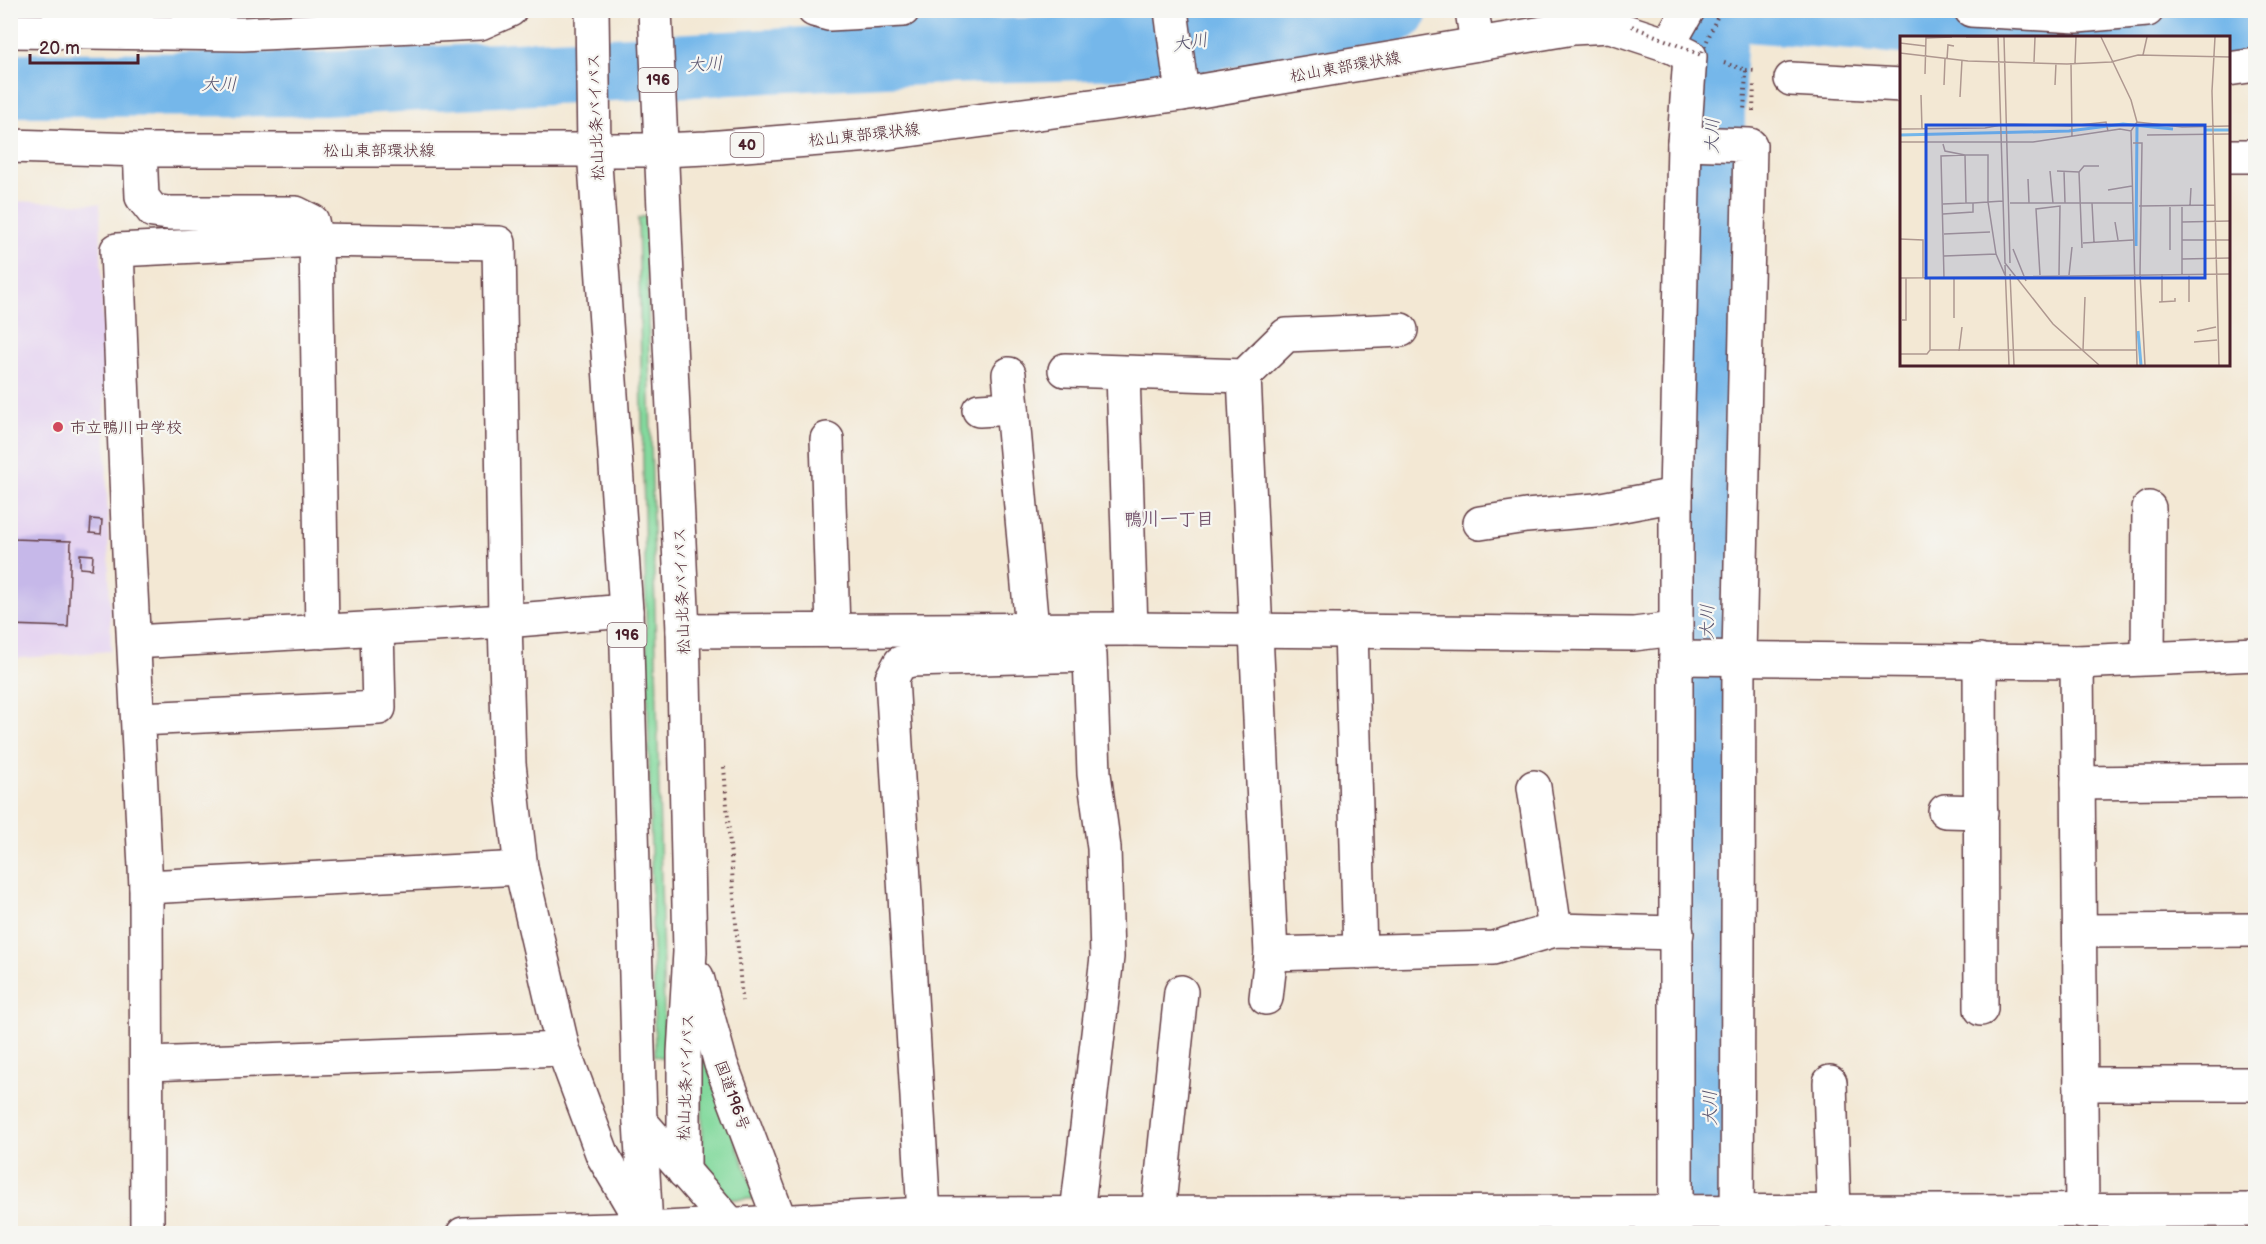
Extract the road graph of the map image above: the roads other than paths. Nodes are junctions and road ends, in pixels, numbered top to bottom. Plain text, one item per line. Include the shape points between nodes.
1 (510, 10) edge
2 (592, 10) edge
3 (655, 10) edge
4 (814, 10) edge
5 (903, 10) edge
6 (1971, 10) edge
7 (2147, 10) edge
8 (1171, 14) edge
9 (1475, 27) edge
10 (1677, 30) edge
11 (10, 31) edge
12 (2256, 65) edge
13 (2230, 69) edge
14 (1791, 79) dead end
15 (1180, 84) junction
16 (1900, 85) edge
17 (1684, 143) junction
18 (10, 146) edge
19 (140, 150) junction
20 (594, 150) junction
21 (661, 150) junction
22 (2230, 156) edge
23 (2256, 156) edge
24 (316, 240) junction
25 (1401, 330) dead end
26 (1065, 370) dead end
27 (1123, 373) junction
28 (1009, 374) dead end
29 (1244, 376) junction
30 (1012, 408) junction
31 (980, 410) dead end
32 (827, 439) dead end
33 (1676, 495) junction
34 (2149, 508) dead end
35 (1480, 523) dead end
36 (626, 611) junction
37 (505, 621) junction
38 (377, 629) junction
39 (833, 629) junction
40 (1032, 629) junction
41 (1131, 629) junction
42 (1257, 629) junction
43 (1351, 630) junction
44 (683, 631) junction
45 (322, 632) junction
46 (134, 642) junction
47 (1680, 648) junction
48 (2256, 654) edge
49 (1733, 657) junction
50 (2148, 658) junction
51 (1980, 660) junction
52 (2077, 662) junction
53 (139, 719) junction
54 (2256, 781) edge
55 (2078, 783) junction
56 (1534, 787) dead end
57 (1945, 811) dead end
58 (1981, 812) junction
59 (521, 868) junction
60 (146, 887) junction
61 (1555, 930) junction
62 (2256, 930) edge
63 (2080, 931) junction
64 (1677, 933) junction
65 (690, 952) junction
66 (1360, 952) junction
67 (1271, 954) junction
68 (1182, 992) dead end
69 (1266, 998) dead end
70 (1981, 1010) dead end
71 (563, 1049) junction
72 (148, 1064) junction
73 (1830, 1082) dead end
74 (2081, 1084) junction
75 (2256, 1084) edge
76 (640, 1121) junction
77 (684, 1172) junction
78 (2256, 1210) edge
79 (1834, 1212) junction
80 (2082, 1212) junction
81 (1077, 1213) junction
82 (924, 1214) junction
83 (1158, 1214) junction
84 (1675, 1223) edge
85 (1737, 1223) edge
86 (1913, 1223) edge
87 (2139, 1223) edge
88 (784, 1227) edge
89 (735, 1229) edge
90 (685, 1230) edge
91 (646, 1231) edge
92 (147, 1233) edge
93 (463, 1233) edge

1 - 11 main road via 480,23 243,34
2 - 20 main road, 松山北条バイパス / 196
3 - 21 main road, 松山北条バイパス / 196
4 - 5 main road via 829,14
6 - 7 main road via 2077,16
8 - 15 main road
9 - 10 main road, 松山東部環状線 / 40 via 1610,26
9 - 15 main road, 松山東部環状線 / 40
10 - 17 main road, 松山東部環状線 via 1690,56
12 - 13 main road
14 - 16 main road
15 - 21 main road, 松山東部環状線 / 40 via 871,135
17 - 33 main road
17 - 49 main road via 1747,131
18 - 19 main road, 松山東部環状線 / 40
19 - 20 main road, 松山東部環状線 / 40
19 - 24 main road via 142,197 153,211 296,213 312,221
20 - 21 main road, 松山東部環状線 / 40
20 - 36 main road, 松山北条バイパス / 196
21 - 44 main road, 松山北条バイパス / 196
22 - 23 main road
24 - 37 main road via 500,243
24 - 45 main road
24 - 46 main road via 117,250
25 - 29 main road via 1286,335
26 - 27 main road
27 - 29 main road
27 - 41 main road
28 - 30 main road
29 - 42 main road
30 - 31 main road
30 - 40 main road
32 - 39 main road
33 - 35 main road via 1596,510
33 - 47 main road
34 - 50 main road
36 - 37 main road
36 - 76 main road, 松山北条バイパス / 196
37 - 38 main road
37 - 59 main road via 509,764
38 - 45 main road
38 - 53 main road via 379,708
39 - 40 main road
39 - 44 main road
40 - 41 main road
41 - 42 main road
42 - 43 main road
42 - 67 main road
43 - 47 main road via 1634,634
43 - 66 main road
44 - 65 main road, 松山北条バイパス / 196
45 - 46 main road
46 - 53 main road
47 - 49 main road
47 - 64 main road
48 - 50 main road
49 - 51 main road
49 - 85 main road
50 - 52 main road
51 - 52 main road
51 - 58 main road
52 - 55 main road
53 - 60 main road
54 - 55 main road
55 - 63 main road
56 - 61 main road
57 - 58 main road
58 - 70 main road
59 - 60 main road
59 - 71 main road
60 - 72 main road
61 - 64 main road
61 - 66 main road via 1493,948
62 - 63 main road
63 - 74 main road
64 - 84 main road
65 - 77 main road, 松山北条バイパス / 196 via 684,1053
65 - 88 main road, 国道196号 / 196 via 721,1064
66 - 67 main road
67 - 69 main road
68 - 83 main road
71 - 72 main road
71 - 91 main road via 603,1156
72 - 92 main road
73 - 79 main road
74 - 75 main road
74 - 80 main road
76 - 77 main road
76 - 91 main road, 松山北条バイパス
77 - 89 main road
77 - 90 main road, 松山北条バイパス
78 - 87 main road
79 - 85 main road
79 - 86 main road
80 - 86 main road
80 - 87 main road
81 - 82 main road
81 - 82 main road via 1107,957 1104,848 1094,774 1090,655 912,660 900,663 892,678
81 - 83 main road
82 - 88 main road
83 - 84 main road
84 - 85 main road
88 - 89 main road
89 - 90 main road
90 - 91 main road
91 - 93 main road

